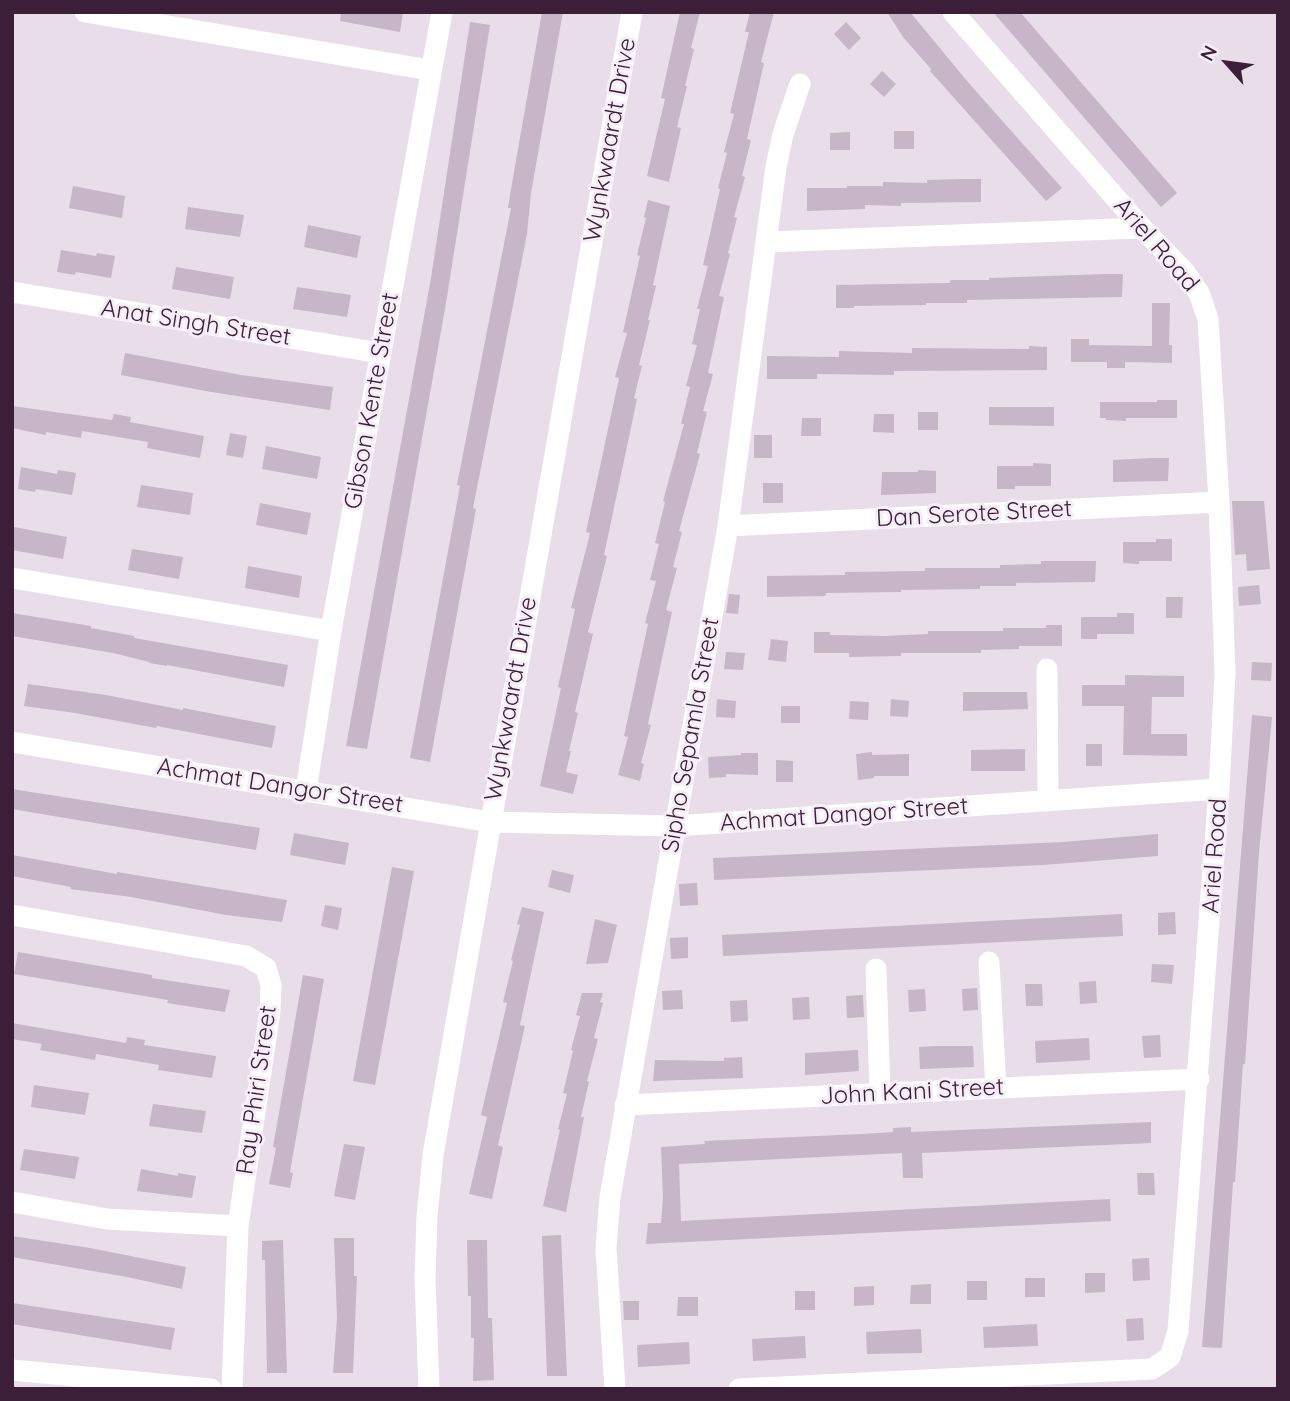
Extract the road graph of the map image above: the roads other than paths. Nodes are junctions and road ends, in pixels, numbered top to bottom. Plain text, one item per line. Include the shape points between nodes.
1 (85, 12) edge
2 (442, 12) edge
3 (632, 12) edge
4 (953, 12) edge
5 (430, 70) junction
6 (800, 84) dead end
7 (1142, 228) junction
8 (767, 242) junction
9 (12, 292) edge
10 (380, 353) junction
11 (1220, 502) junction
12 (728, 526) junction
13 (12, 578) edge
14 (331, 631) junction
15 (1047, 669) dead end
16 (12, 742) edge
17 (1219, 789) junction
18 (306, 790) junction
19 (1048, 801) junction
20 (490, 821) junction
21 (675, 826) junction
22 (12, 915) edge
23 (989, 962) dead end
24 (876, 969) dead end
25 (1199, 1079) junction
26 (996, 1088) junction
27 (880, 1093) junction
28 (625, 1105) junction
29 (12, 1202) edge
30 (238, 1226) junction
31 (12, 1370) edge
32 (211, 1389) edge
33 (232, 1389) edge
34 (429, 1389) edge
35 (615, 1389) edge
36 (738, 1389) edge

1 - 5 street
2 - 5 street, Gibson Kente Street
3 - 20 street, Wynkwaardt Drive
4 - 7 street, Ariel Road
5 - 10 street, Gibson Kente Street
6 - 8 street, Sipho Sepamla Street via 776,167
7 - 8 street
7 - 11 street, Ariel Road via 1184,271 1199,293 1208,319
8 - 12 street, Sipho Sepamla Street
9 - 10 street, Anat Singh Street
10 - 14 street, Gibson Kente Street
11 - 12 street, Dan Serote Street
11 - 17 street, Ariel Road via 1225,673
12 - 21 street, Sipho Sepamla Street
13 - 14 street
14 - 18 street, Gibson Kente Street
15 - 19 street
16 - 18 street, Achmat Dangor Street
17 - 19 street, Achmat Dangor Street
17 - 25 street, Ariel Road
18 - 20 street, Achmat Dangor Street
19 - 21 street, Achmat Dangor Street
20 - 21 street, Achmat Dangor Street
20 - 34 street, Wynkwaardt Drive via 426,1216
21 - 28 street, Sipho Sepamla Street
22 - 30 street, Ray Phiri Street via 246,956 266,968 270,1011
23 - 26 street
24 - 27 street
25 - 26 street, John Kani Street
25 - 36 street, Ariel Road via 1178,1331 1164,1363 1141,1371
26 - 27 street, John Kani Street
27 - 28 street, John Kani Street
28 - 35 street, Sipho Sepamla Street via 606,1248
29 - 30 street via 107,1219
30 - 33 street, Ray Phiri Street
31 - 32 street

